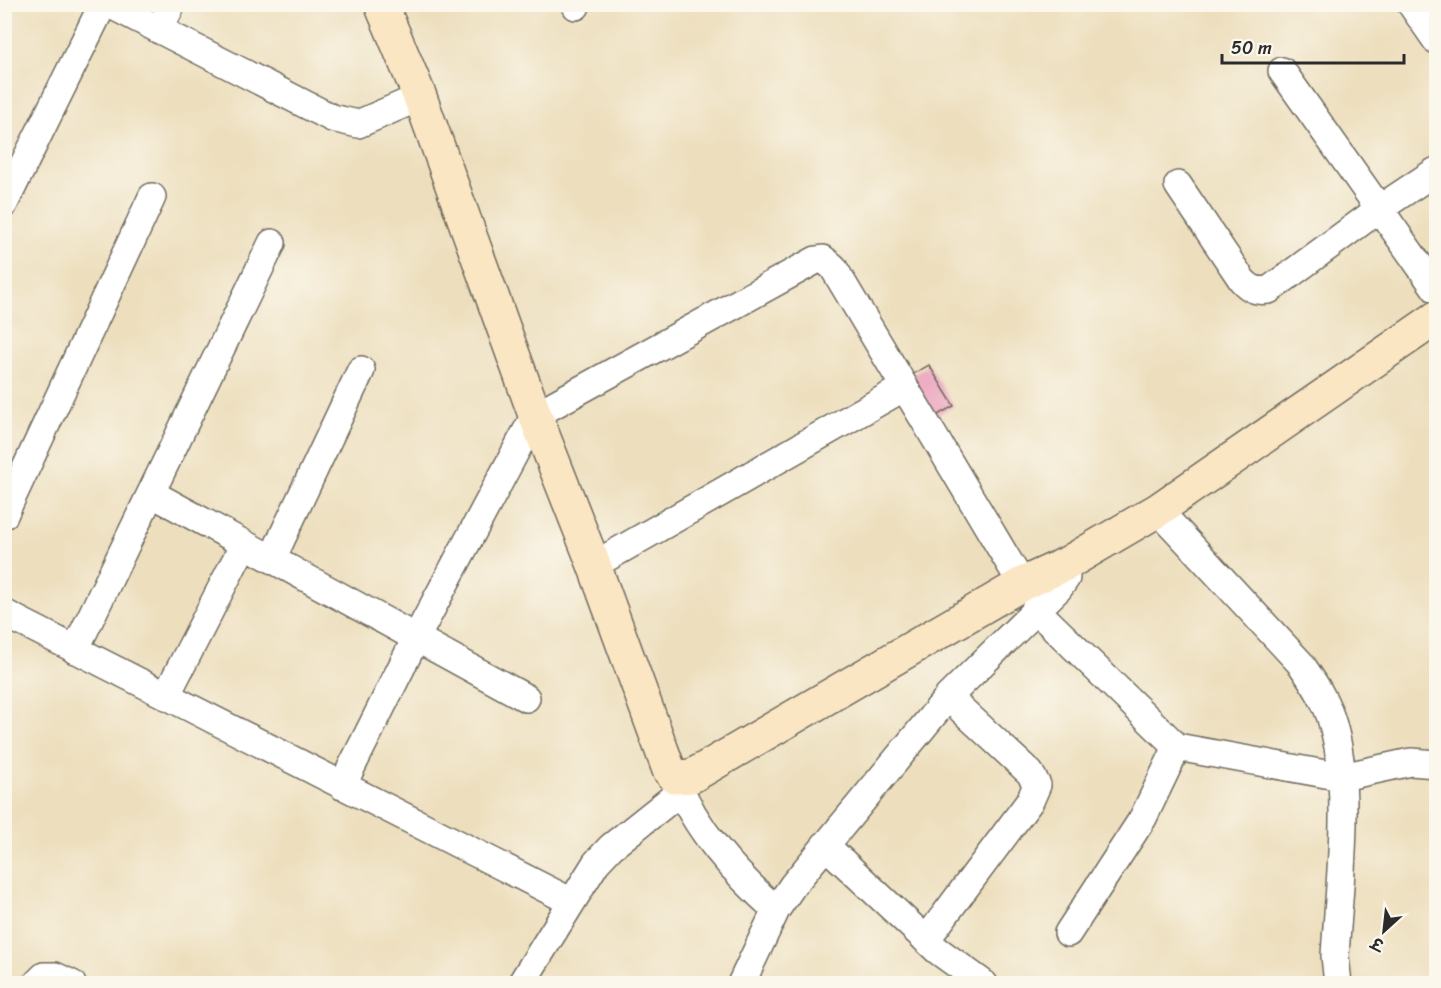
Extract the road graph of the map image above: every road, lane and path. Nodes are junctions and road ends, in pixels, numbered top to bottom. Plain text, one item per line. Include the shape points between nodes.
1 (103, 4) edge
2 (110, 4) edge
3 (172, 4) edge
4 (381, 4) edge
5 (1411, 4) edge
6 (159, 30) junction
7 (1437, 40) edge
8 (1282, 71) dead end
9 (420, 97) junction
10 (1437, 171) edge
11 (1178, 185) dead end
12 (153, 197) dead end
13 (4, 204) edge
14 (1379, 208) junction
15 (272, 243) dead end
16 (1437, 289) edge
17 (1437, 318) edge
18 (361, 370) dead end
19 (903, 388) junction
20 (535, 415) junction
21 (151, 493) junction
22 (1158, 510) junction
23 (4, 515) edge
24 (244, 544) junction
25 (272, 560) junction
26 (594, 565) junction
27 (1028, 596) junction
28 (4, 613) edge
29 (417, 638) junction
30 (75, 650) junction
31 (166, 696) junction
32 (948, 697) junction
33 (526, 698) dead end
34 (1177, 747) junction
35 (1437, 764) edge
36 (1342, 777) junction
37 (678, 784) junction
38 (342, 786) junction
39 (825, 845) junction
40 (572, 902) junction
41 (776, 910) junction
42 (1068, 933) dead end
43 (926, 940) junction
44 (36, 984) edge
45 (72, 984) edge
46 (521, 984) edge
47 (741, 984) edge
48 (984, 984) edge
49 (1338, 984) edge

1 - 13 street
2 - 6 street
3 - 6 street
4 - 9 street
5 - 7 street
6 - 9 street via 347,123 358,124
8 - 14 street
9 - 20 street
10 - 14 street
11 - 14 street via 1242,280 1249,288 1260,291 1269,290
12 - 23 street
14 - 16 street
15 - 21 street
17 - 22 street
18 - 25 street
19 - 20 street via 832,267 823,259
19 - 26 street
19 - 27 street
20 - 26 street
20 - 29 street
21 - 24 street
21 - 30 street
22 - 27 street via 1066,564
22 - 36 street via 1301,664 1320,692 1333,723
24 - 25 street
24 - 31 street
25 - 29 street
26 - 37 street via 669,770
27 - 32 street
27 - 34 street
27 - 37 street
28 - 30 street
29 - 33 street
29 - 38 street
30 - 31 street
31 - 38 street
32 - 39 street
32 - 43 street via 1030,772 1037,785 1030,801
34 - 36 street
34 - 42 street via 1143,818
35 - 36 street via 1411,762
36 - 49 street via 1335,956
37 - 40 street via 596,863
37 - 41 street via 728,864
38 - 40 street
39 - 41 street
39 - 43 street
40 - 46 street
41 - 47 street
43 - 48 street
44 - 45 street via 44,976 55,976

